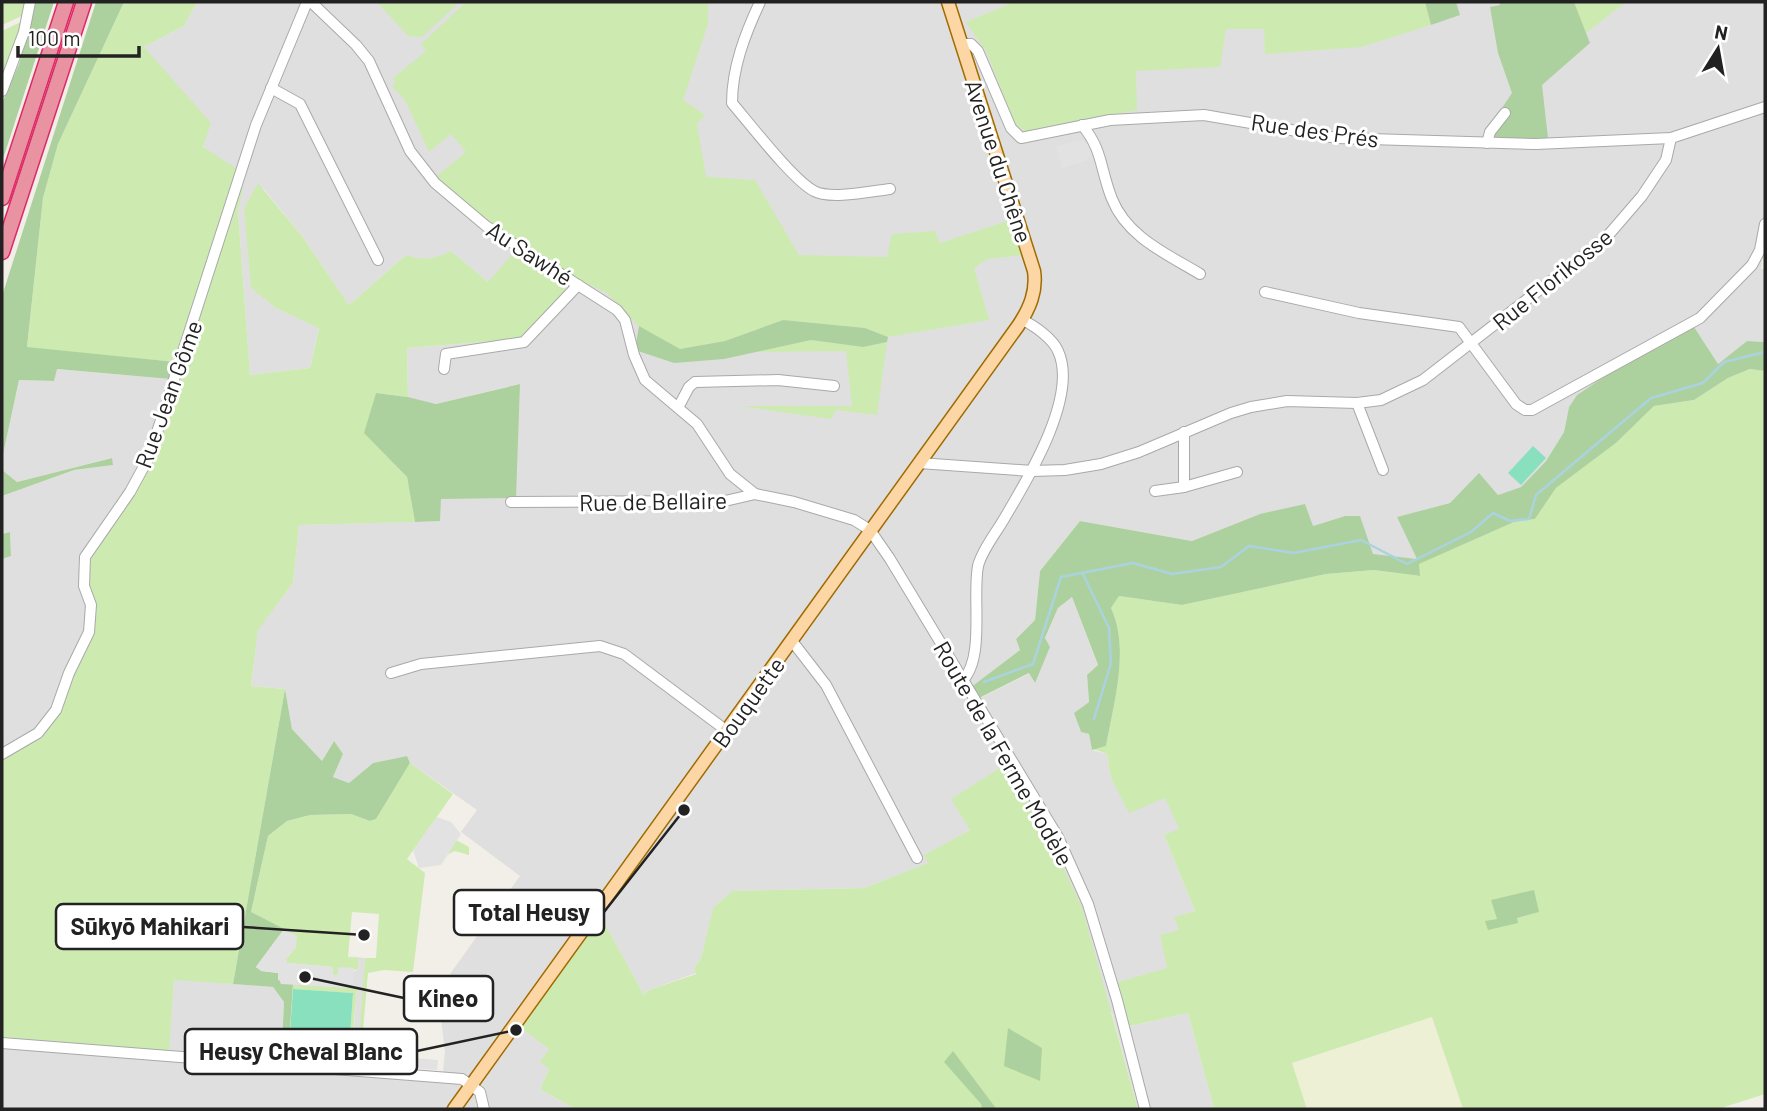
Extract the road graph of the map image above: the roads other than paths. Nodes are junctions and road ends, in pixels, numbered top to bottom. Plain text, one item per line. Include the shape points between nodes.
1 (30, 2) edge
2 (66, 2) edge
3 (84, 2) edge
4 (309, 2) edge
5 (760, 2) edge
6 (948, 2) edge
7 (962, 44) junction
8 (271, 88) junction
9 (2, 91) edge
10 (1765, 107) edge
11 (1505, 113) dead end
12 (1082, 125) junction
13 (1671, 138) junction
14 (1487, 143) junction
15 (890, 189) dead end
16 (2, 198) edge
17 (1765, 225) edge
18 (2, 252) edge
19 (378, 260) dead end
20 (1200, 274) dead end
21 (578, 285) junction
22 (1265, 292) dead end
23 (1022, 320) junction
24 (1471, 344) junction
25 (444, 369) dead end
26 (834, 386) dead end
27 (1357, 403) junction
28 (679, 406) junction
29 (1184, 432) junction
30 (919, 463) junction
31 (1383, 470) dead end
32 (1032, 471) junction
33 (1237, 472) dead end
34 (1184, 486) junction
35 (1155, 491) dead end
36 (755, 494) junction
37 (512, 502) dead end
38 (870, 530) junction
39 (792, 641) junction
40 (391, 673) dead end
41 (963, 680) junction
42 (727, 731) junction
43 (2, 754) edge
44 (917, 858) dead end
45 (2, 1043) edge
46 (472, 1084) junction
47 (454, 1109) edge
48 (484, 1109) edge
49 (1145, 1109) edge

1 - 9 street
2 - 16 highway
3 - 18 highway
4 - 8 street, Rue Jean Gôme
4 - 21 street, Au Sawhé via 369,61 410,151 435,183 486,226
5 - 15 street via 732,80 732,103 815,192
6 - 7 main road, Avenue du Chêne
7 - 12 street, Rue des Prés via 971,44 978,51 1011,128 1021,138
7 - 23 main road, Avenue du Chêne via 1034,271 1035,291
8 - 19 street via 300,104
8 - 43 street, Rue Jean Gôme via 149,457 85,557 89,632 56,710 38,733
10 - 13 street, Rue des Prés
11 - 14 street
12 - 14 street, Rue des Prés via 1129,117 1203,115 1337,138
12 - 20 street via 1099,151 1113,202 1133,232
13 - 14 street, Rue des Prés
13 - 24 street, Rue Florikosse via 1666,160 1605,239
17 - 24 street via 1752,265 1700,318 1537,409 1525,410 1516,404
21 - 25 street via 524,342 446,354
21 - 28 street, Au Sawhé via 617,310 625,320 645,380
22 - 24 street, Rue Florikosse via 1359,313 1452,324
23 - 30 main road, Bouquette
23 - 32 street via 1058,349 1062,378 1062,396
24 - 27 street, Rue Florikosse via 1423,380 1381,400
26 - 28 street via 778,380 695,382
27 - 29 street, Rue Florikosse via 1286,401 1251,407
27 - 31 street
28 - 36 street, Au Sawhé via 697,424 730,474
29 - 32 street, Rue Florikosse via 1101,464
29 - 34 street
30 - 32 street, Rue Florikosse
30 - 38 main road, Bouquette
32 - 41 street via 978,565 972,664
33 - 34 street
34 - 35 street
36 - 37 street, Rue de Bellaire via 725,501
36 - 38 street, Rue de Bellaire via 854,520
38 - 39 main road, Bouquette
38 - 41 street, Route de la Ferme Modèle
39 - 42 main road, Bouquette
39 - 44 street via 825,685
40 - 42 street via 421,664 600,646 624,654
41 - 49 street, Route de la Ferme Modèle via 1058,837 1088,904
42 - 46 main road, Bouquette
45 - 46 street via 441,1077
46 - 47 main road, Bouquette
46 - 48 street via 480,1092

